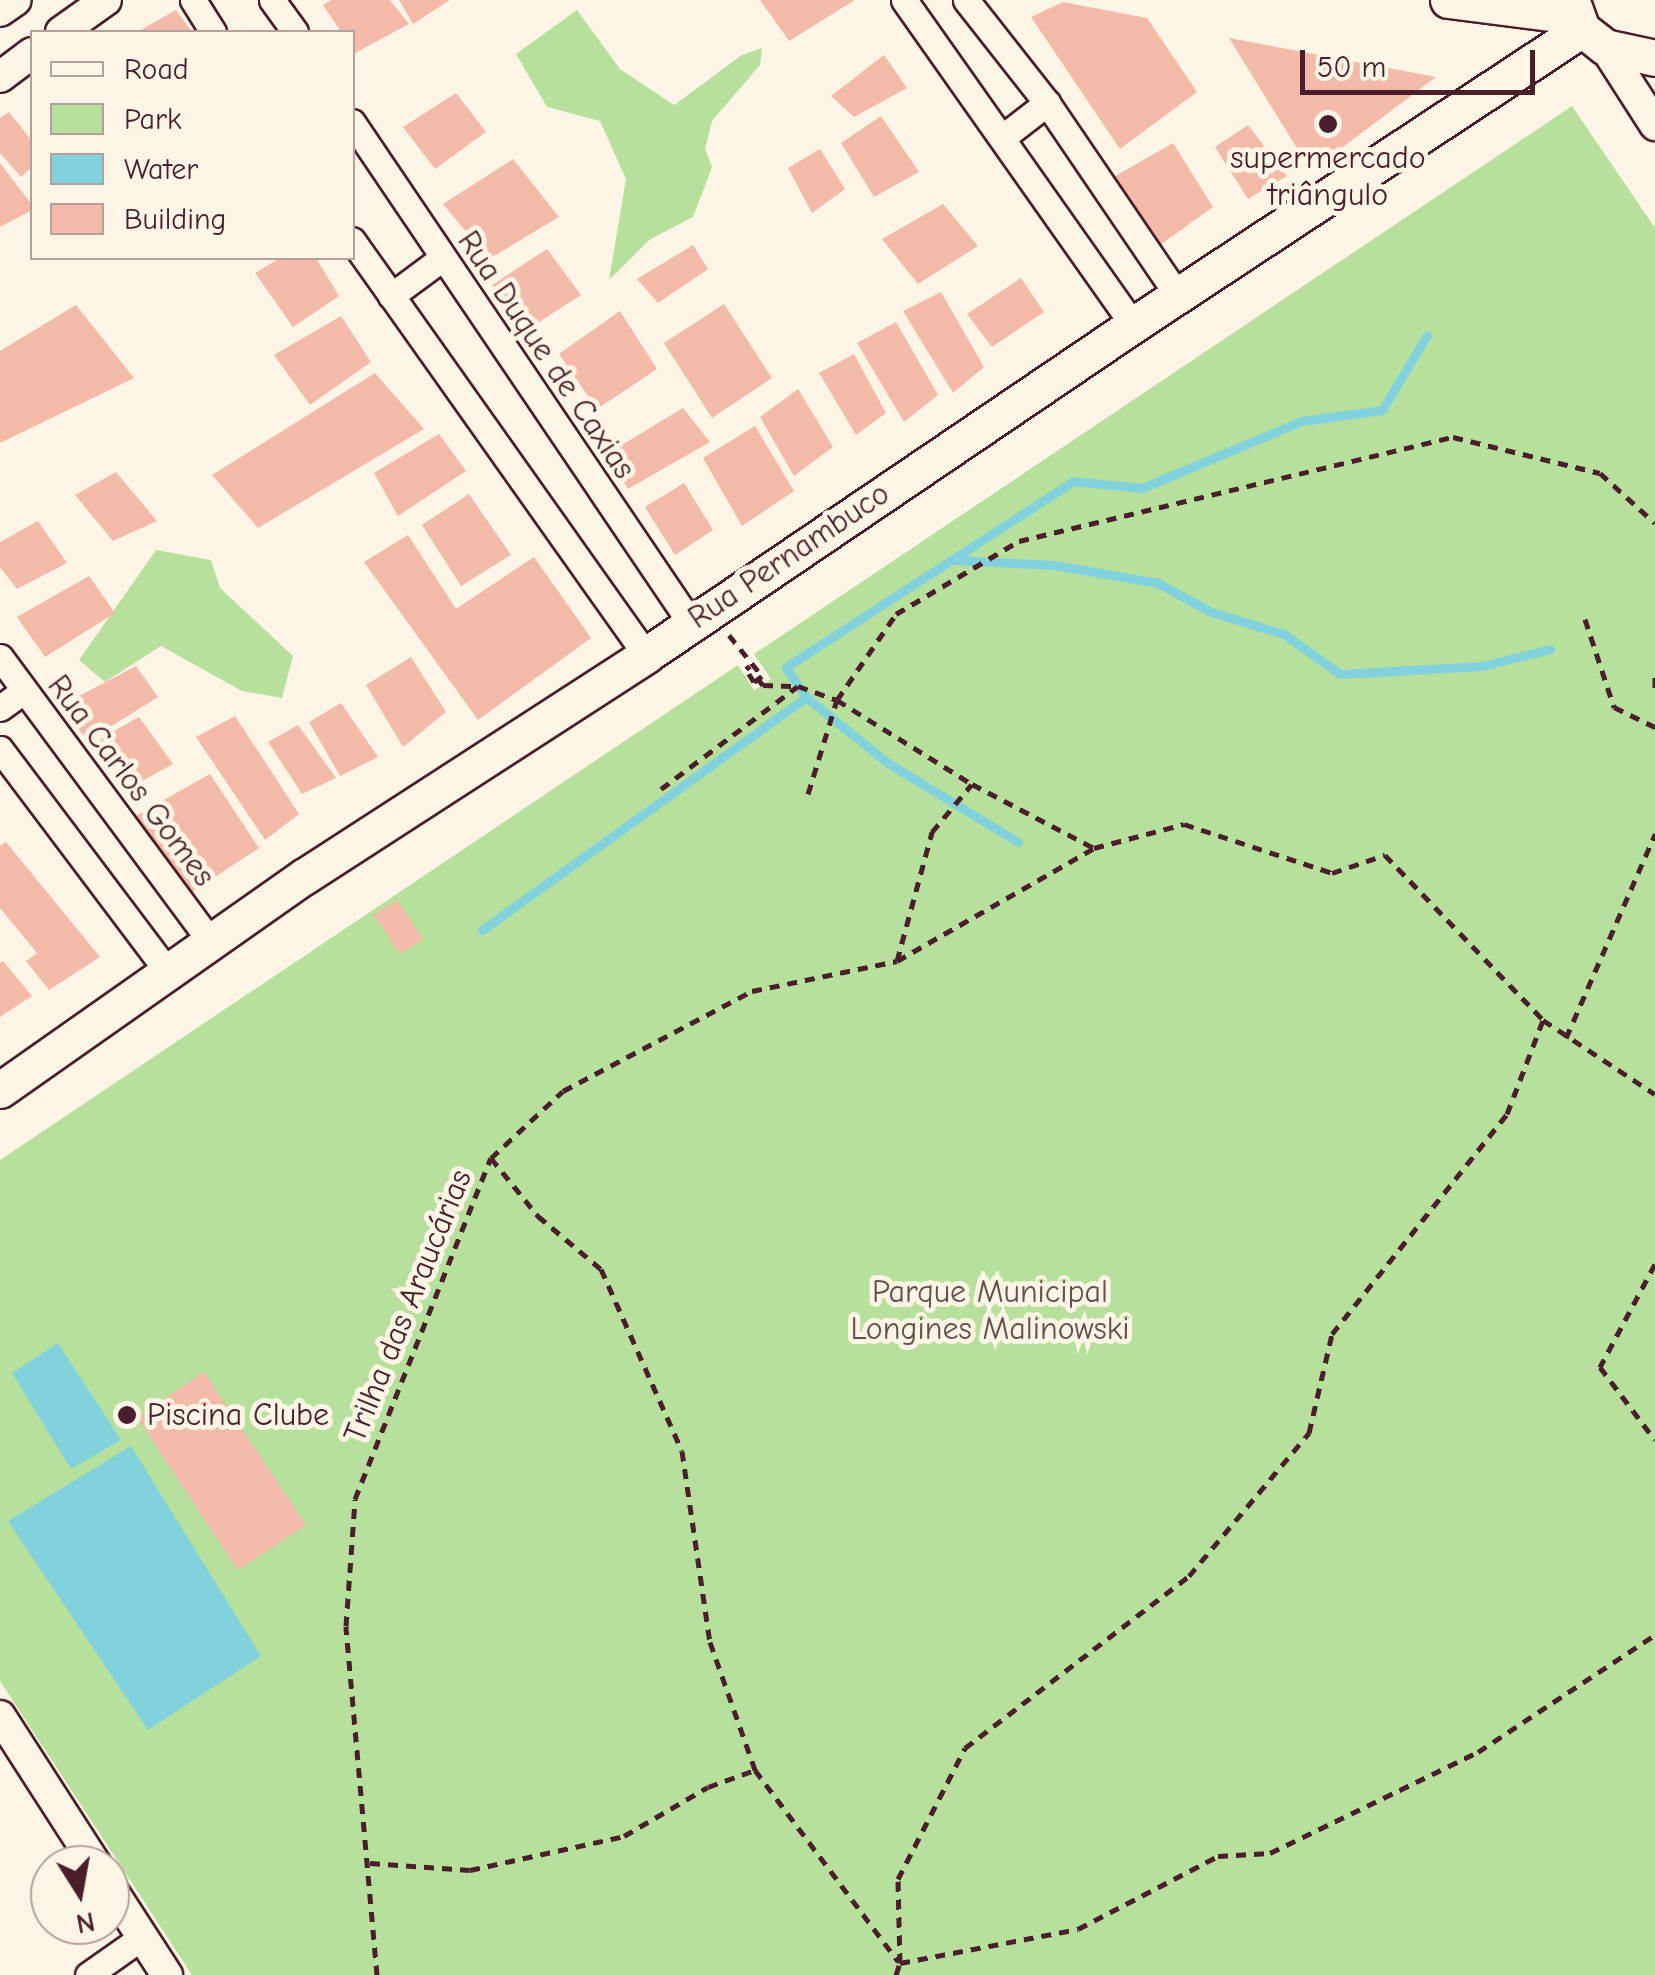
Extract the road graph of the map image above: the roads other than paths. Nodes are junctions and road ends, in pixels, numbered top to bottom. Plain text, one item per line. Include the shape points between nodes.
1 (16, 0) edge
2 (106, 0) edge
3 (193, 0) edge
4 (272, 0) edge
5 (904, 0) edge
6 (966, 0) edge
7 (1448, 0) edge
8 (0, 11) edge
9 (1584, 23) edge
10 (64, 30) edge
11 (212, 30) edge
12 (293, 30) edge
13 (30, 55) edge
14 (1655, 58) edge
15 (0, 77) edge
16 (1047, 103) junction
17 (1655, 125) edge
18 (355, 127) edge
19 (1002, 137) junction
20 (355, 244) edge
21 (441, 260) junction
22 (390, 296) junction
23 (1178, 296) junction
24 (1133, 325) junction
25 (690, 622) junction
26 (646, 654) junction
27 (0, 658) edge
28 (23, 691) junction
29 (0, 708) edge
30 (0, 750) edge
31 (212, 943) junction
32 (169, 973) junction
33 (0, 1090) edge
34 (0, 1716) edge
35 (83, 1845) edge
36 (130, 1918) edge
37 (142, 1937) junction
38 (88, 1975) edge
39 (167, 1975) edge

1 - 8 street
2 - 10 street
3 - 11 street
4 - 12 street
5 - 19 street
6 - 16 street
7 - 9 main road
9 - 14 main road
9 - 17 street
9 - 23 main road, Rua Pernambuco
13 - 15 street
16 - 19 street
16 - 23 street
18 - 21 street, Rua Duque de Caxias
19 - 24 street
20 - 22 street
21 - 22 street
21 - 25 street, Rua Duque de Caxias
22 - 26 street
23 - 24 main road, Rua Pernambuco
24 - 25 main road, Rua Pernambuco
25 - 26 main road, Rua Pernambuco
26 - 31 main road, Rua Pernambuco
27 - 28 street, Rua Carlos Gomes
28 - 29 street
28 - 31 street, Rua Carlos Gomes
30 - 32 street
31 - 32 main road, Rua Pernambuco
32 - 33 main road, Rua Pernambuco
34 - 35 street
36 - 37 street
37 - 38 street
37 - 39 street

